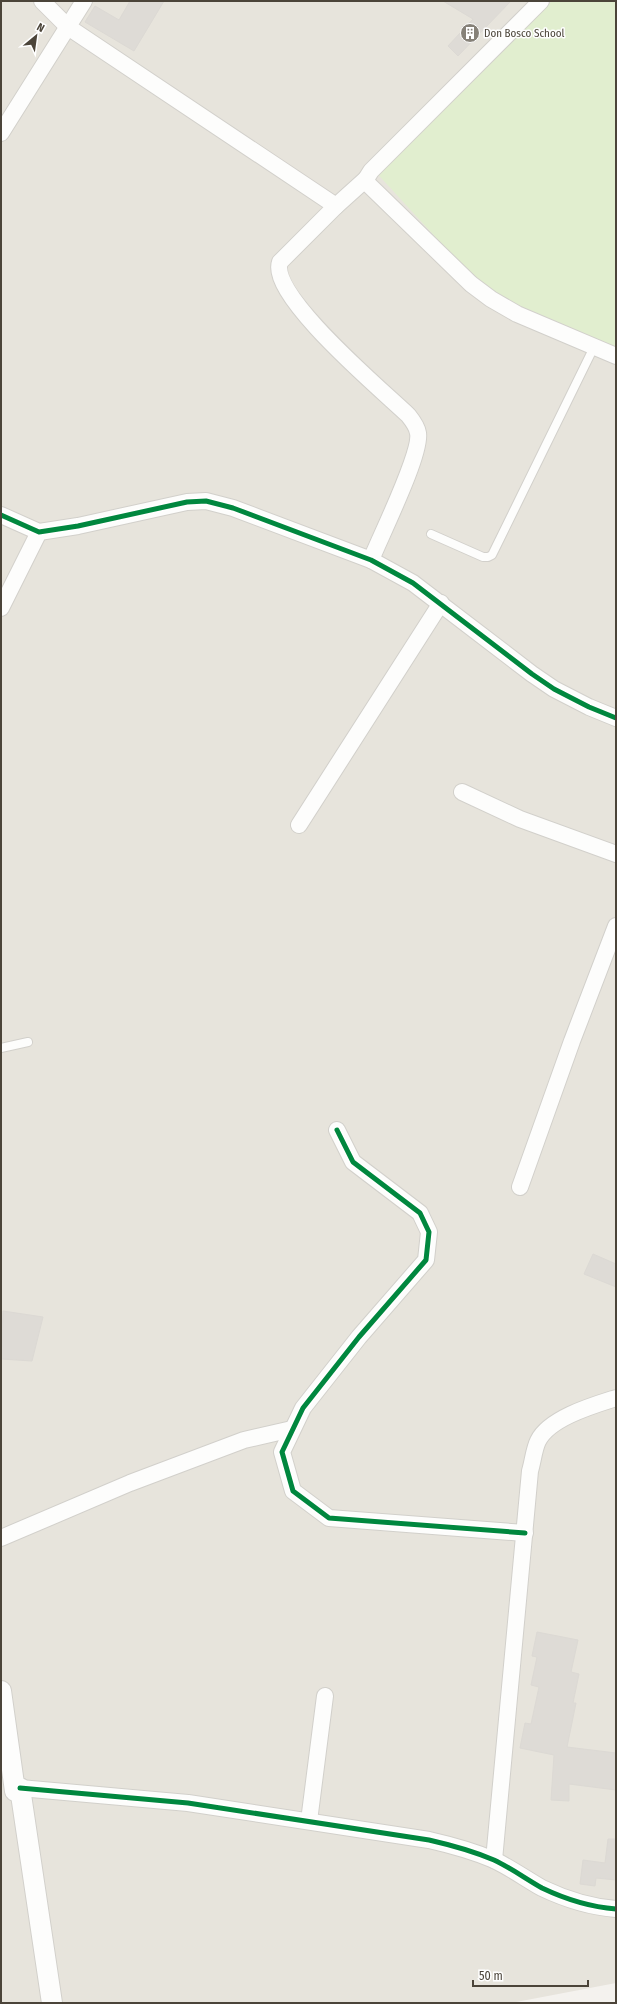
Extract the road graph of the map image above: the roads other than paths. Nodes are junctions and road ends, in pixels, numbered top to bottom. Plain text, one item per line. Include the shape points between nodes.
1 (42, 1) edge
2 (84, 1) edge
3 (541, 1) edge
4 (68, 27) junction
5 (1, 133) edge
6 (366, 179) junction
7 (336, 206) junction
8 (594, 346) junction
9 (616, 356) edge
10 (1, 515) edge
11 (39, 532) junction
12 (431, 534) dead end
13 (371, 560) junction
14 (441, 603) junction
15 (1, 608) edge
16 (616, 718) edge
17 (462, 792) dead end
18 (299, 825) dead end
19 (616, 854) edge
20 (616, 926) edge
21 (28, 1042) dead end
22 (1, 1048) edge
23 (337, 1130) dead end
24 (520, 1187) dead end
25 (616, 1398) edge
26 (292, 1430) junction
27 (525, 1533) junction
28 (1, 1538) edge
29 (1, 1691) edge
30 (325, 1696) dead end
31 (3, 1713) edge
32 (20, 1788) junction
33 (309, 1821) junction
34 (494, 1860) junction
35 (616, 1909) edge
36 (52, 2003) edge

1 - 4 street
2 - 4 street
3 - 6 street via 370,171
4 - 5 street
4 - 7 street
6 - 7 street
6 - 8 street via 368,184 470,284 517,314
7 - 13 street via 280,262 278,268 279,276 302,312 408,414 415,424 418,434 414,459
8 - 9 street
8 - 12 lane via 492,555 483,557
10 - 11 street
11 - 13 street via 78,526 170,504 206,501 232,508
11 - 15 street
13 - 14 street via 413,583
14 - 16 street via 554,689
14 - 18 street
17 - 19 street via 520,819
20 - 24 street
21 - 22 lane
23 - 26 street via 353,1162 420,1213 429,1232 426,1260 354,1343 303,1408
25 - 27 street via 587,1407 558,1421 539,1440 530,1471
26 - 27 street via 282,1452 293,1490 329,1518
26 - 28 street via 244,1440 130,1483
27 - 34 street
29 - 31 street
30 - 33 street
31 - 32 street via 15,1791
32 - 33 street via 188,1803
32 - 36 street
33 - 34 street via 429,1840 457,1846
34 - 35 street via 562,1896 602,1908

